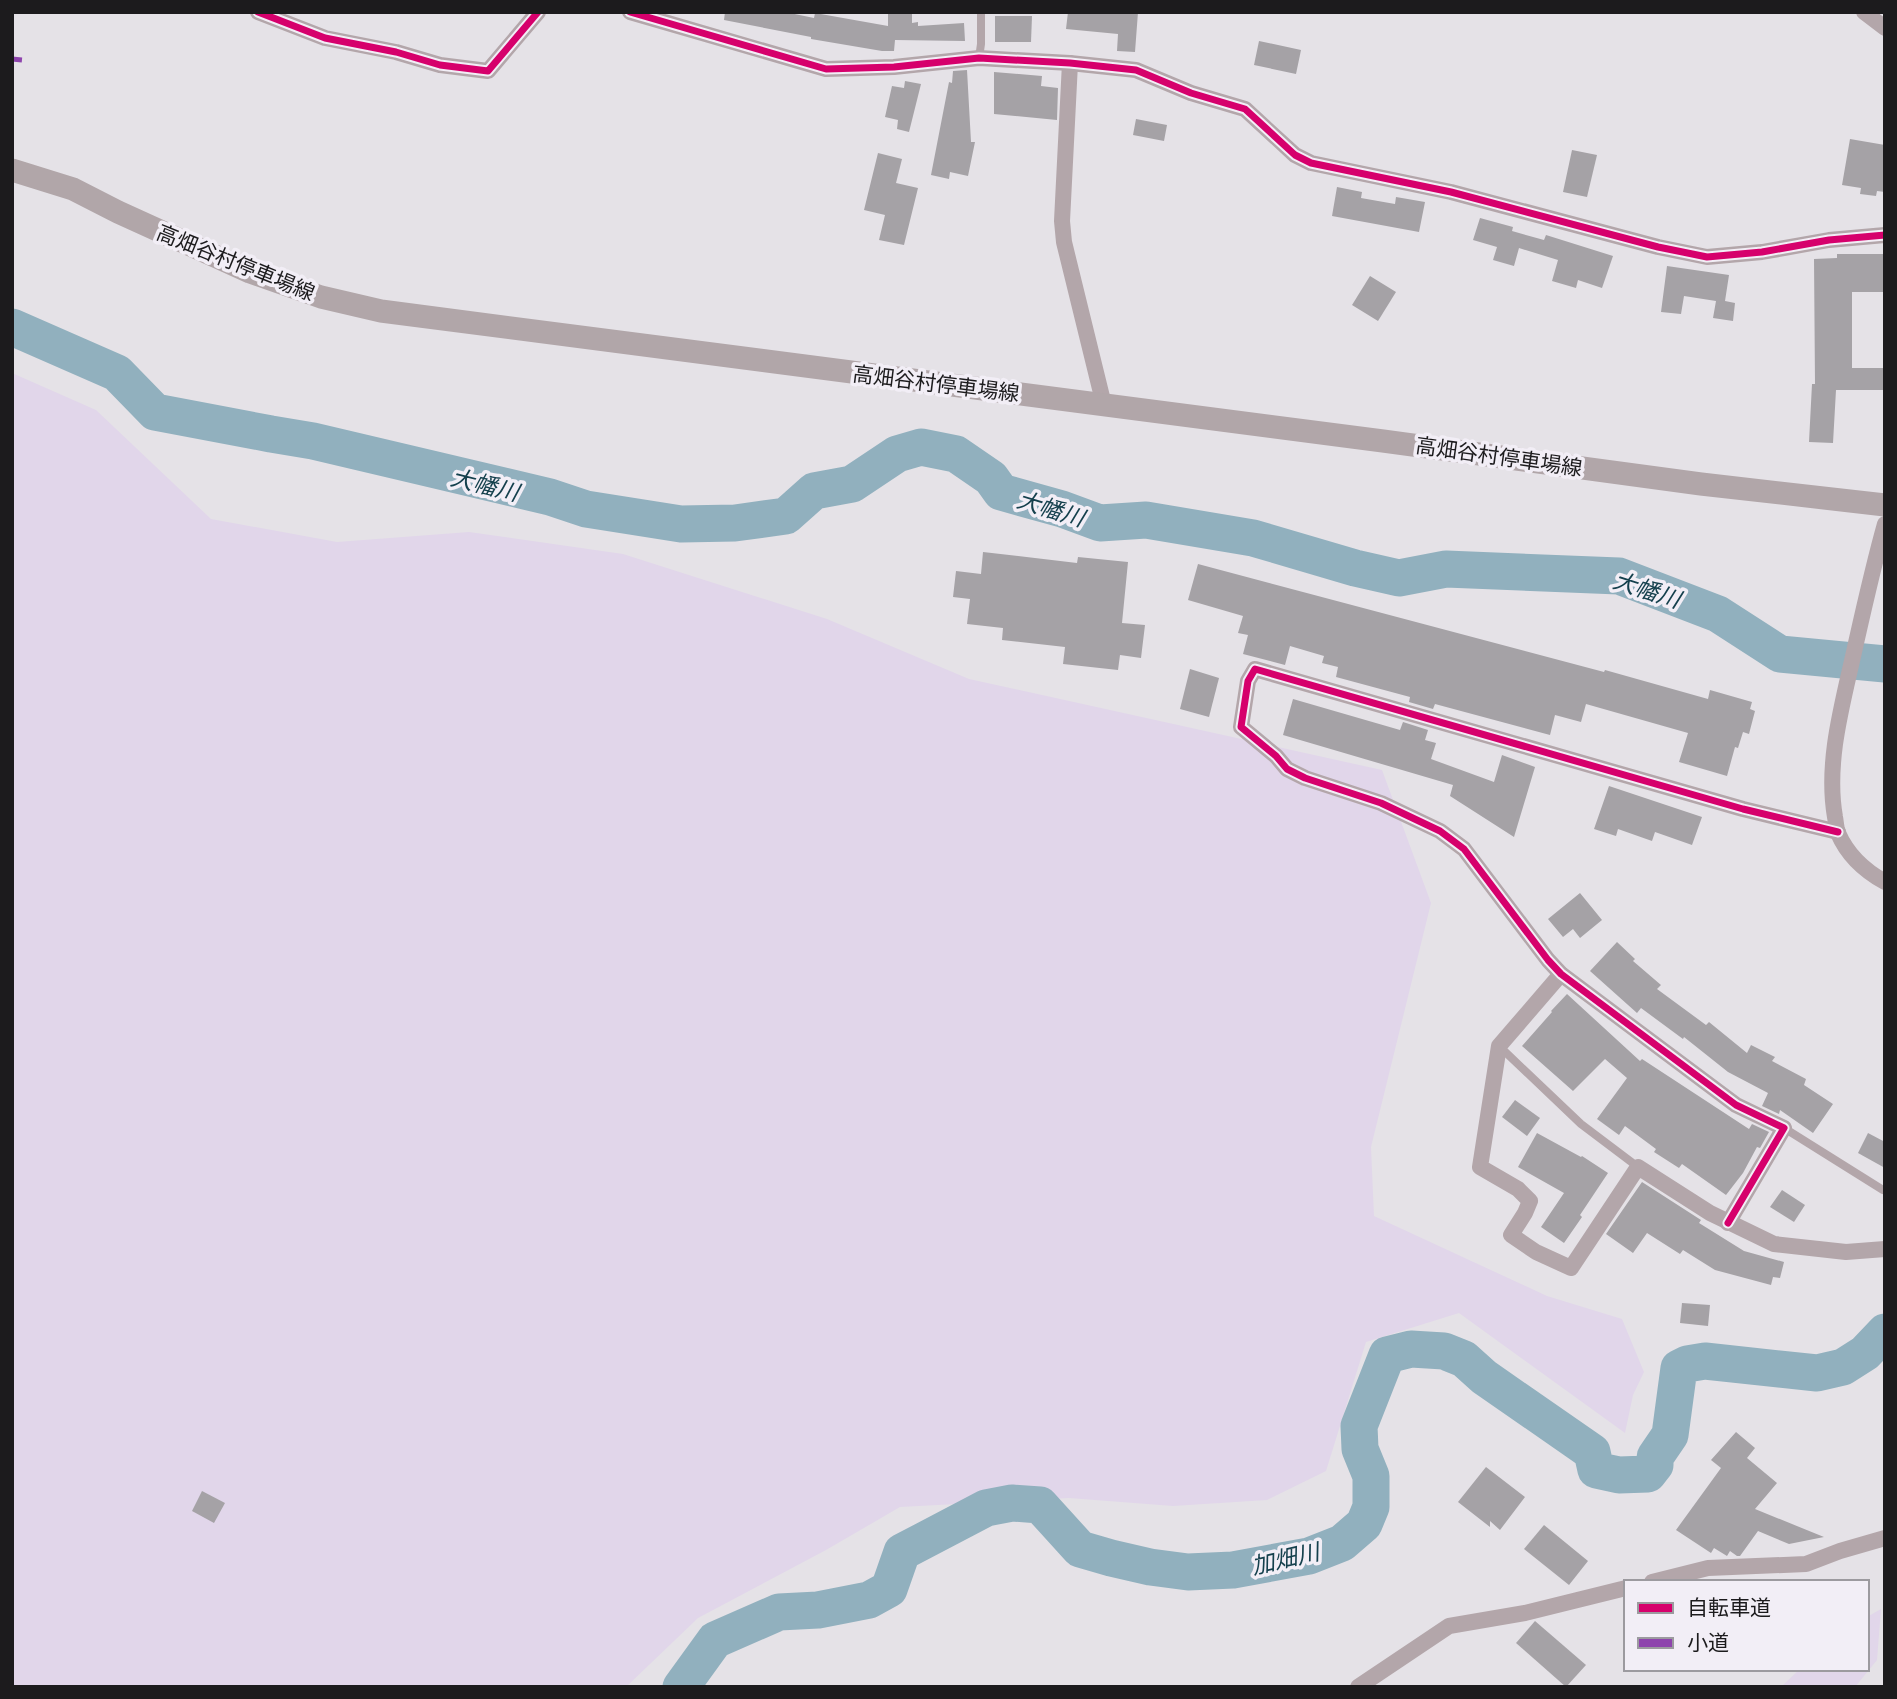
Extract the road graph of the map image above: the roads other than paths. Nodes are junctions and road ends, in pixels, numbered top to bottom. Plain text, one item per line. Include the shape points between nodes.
1 (258, 12) edge
2 (538, 12) edge
3 (630, 12) edge
4 (981, 12) edge
5 (1864, 12) edge
6 (1885, 28) edge
7 (979, 58) junction
8 (1070, 63) junction
9 (12, 170) edge
10 (1885, 235) edge
11 (1104, 405) junction
12 (1885, 505) edge
13 (1885, 524) edge
14 (1838, 832) junction
15 (1885, 882) edge
16 (1561, 974) junction
17 (1499, 1046) junction
18 (1784, 1128) junction
19 (1638, 1167) junction
20 (1883, 1190) dead end
21 (1728, 1223) junction
22 (1885, 1249) edge
23 (1885, 1538) edge
24 (1660, 1580) edge
25 (1624, 1588) edge
26 (1358, 1687) edge

1 - 2 street via 325,37 440,65 488,71
3 - 7 street via 826,69
4 - 7 lane
5 - 6 street
7 - 8 street
8 - 10 street via 1136,70 1245,110 1295,155 1311,163 1451,192 1658,247 1707,257
8 - 11 street via 1063,242
9 - 11 main road, 高畑谷村停車場線 via 74,189 250,272 381,312
11 - 12 main road, 高畑谷村停車場線
13 - 14 street via 1834,758 1831,794
14 - 15 street via 1854,859
14 - 16 street via 1255,669 1248,681 1241,727 1287,769 1381,803 1440,831 1464,849
16 - 17 street
16 - 18 street via 1737,1105
17 - 19 lane via 1581,1124
17 - 19 street via 1479,1167 1530,1201 1511,1235 1571,1268
18 - 20 lane
18 - 21 street
19 - 21 street
21 - 22 street via 1774,1244 1846,1252
23 - 24 street via 1806,1563 1708,1568
25 - 26 street via 1449,1626

